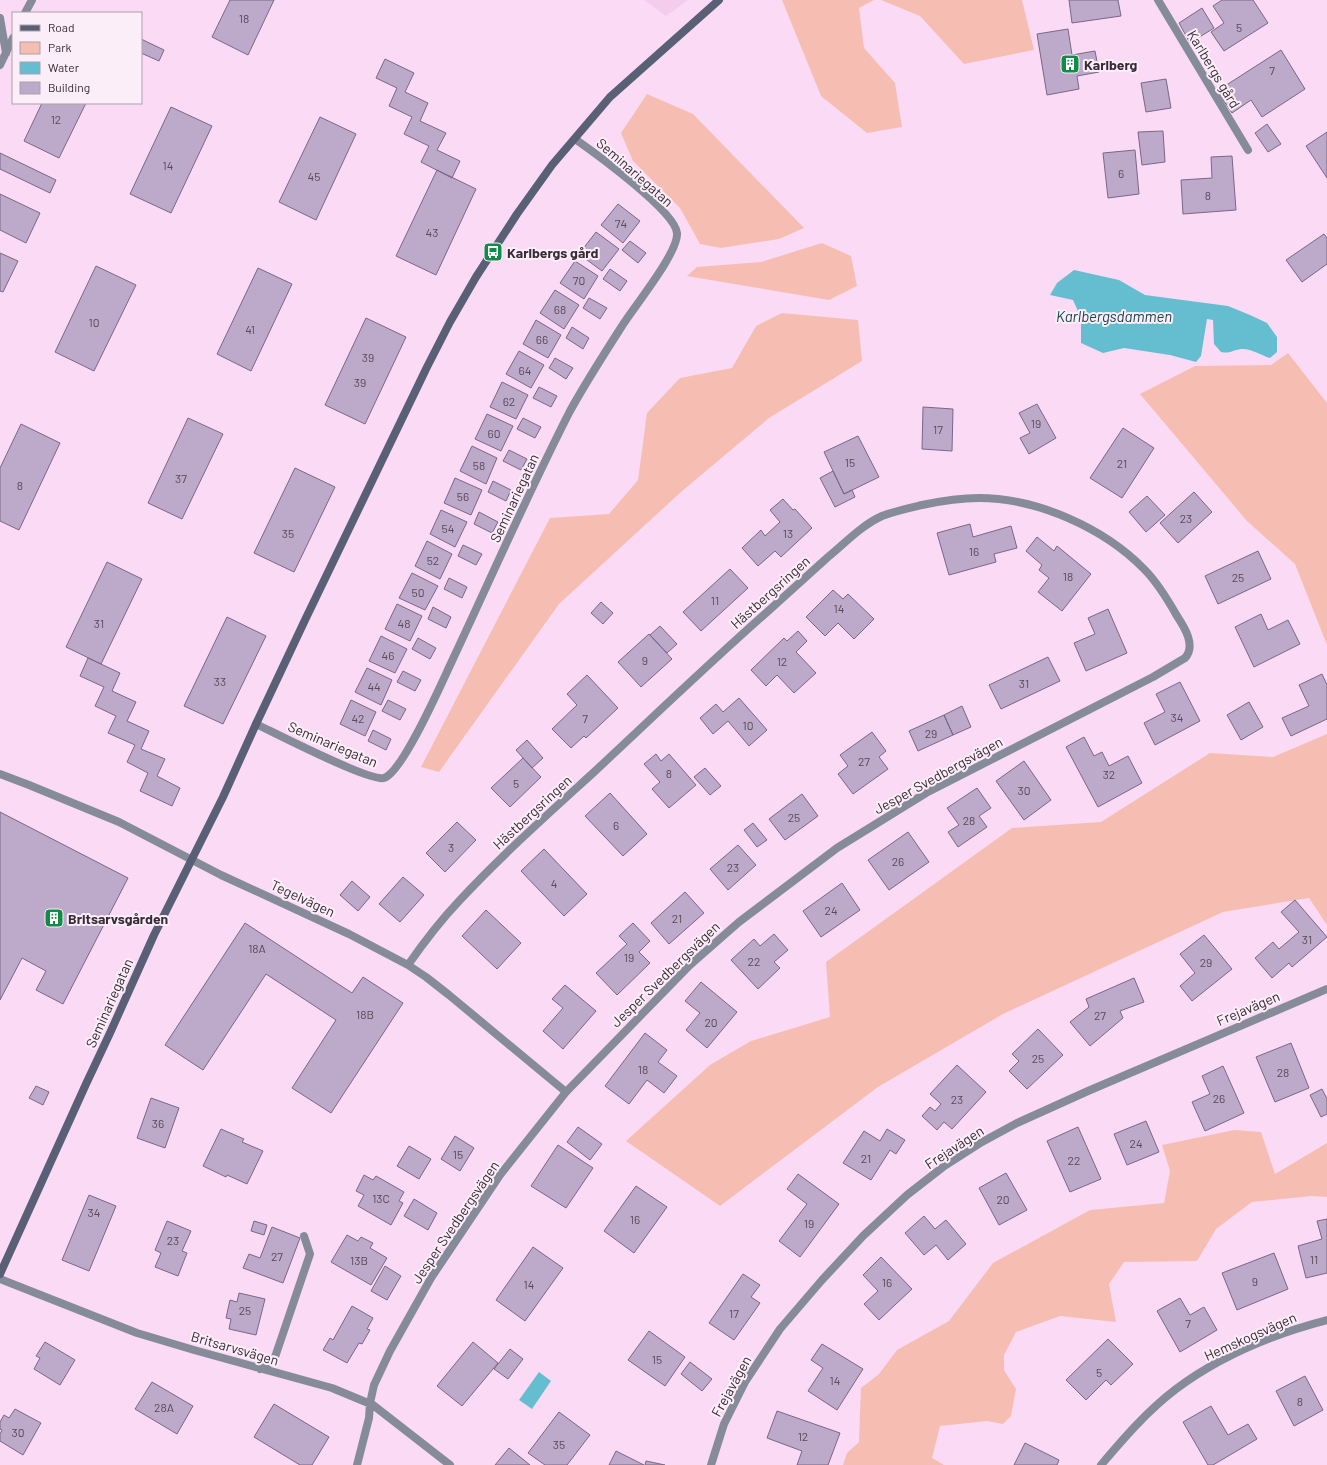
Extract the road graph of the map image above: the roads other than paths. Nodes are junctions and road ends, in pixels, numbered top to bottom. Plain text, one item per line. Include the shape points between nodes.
1 (32, 0) edge
2 (720, 0) edge
3 (1158, 0) edge
4 (26, 12) edge
5 (0, 18) edge
6 (12, 40) edge
7 (6, 52) junction
8 (0, 66) edge
9 (575, 139) junction
10 (1248, 150) dead end
11 (1187, 656) joint
12 (256, 724) junction
13 (0, 774) edge
14 (193, 859) junction
15 (408, 965) junction
16 (1327, 989) edge
17 (566, 1092) junction
18 (304, 1236) dead end
19 (0, 1274) edge
20 (0, 1279) edge
21 (1327, 1320) edge
22 (260, 1369) junction
23 (370, 1403) junction
24 (357, 1465) edge
25 (450, 1465) edge
26 (711, 1465) edge
27 (1101, 1465) edge

1 - 4 street
2 - 9 street, Seminariegatan via 610,97
3 - 10 street, Karlbergs gård
5 - 7 street
6 - 7 street
7 - 8 street
9 - 12 street, Seminariegatan via 552,165 517,214 476,277 445,332
9 - 12 street, Seminariegatan via 612,166 662,210 678,233 676,243 622,325 571,410 411,744 400,764 382,779 325,758
11 - 15 street, Hästbergsringen via 1190,650 1189,640 1183,625 1146,571 1108,539 1076,522 1013,501 982,498 949,500 886,514 849,539 752,625 514,846 461,900
11 - 17 street, Jesper Svedbergsvägen via 1153,676 926,792 837,848 739,922 690,965
12 - 14 street, Seminariegatan
13 - 14 street, Tegelvägen via 119,822
14 - 15 street, Tegelvägen
14 - 19 street, Seminariegatan via 154,935
15 - 17 street, Tegelvägen via 443,990
16 - 26 street, Frejavägen via 1017,1123 943,1167 863,1236 780,1330 745,1382 724,1424
17 - 23 street, Jesper Svedbergsvägen via 500,1175 431,1278 390,1351 374,1385
18 - 22 street via 310,1254 274,1360
20 - 22 street, Britsarvsvägen via 137,1333
21 - 27 street, Hemskogsvägen via 1282,1332 1208,1367 1175,1390 1132,1429
22 - 23 street, Britsarvsvägen via 332,1388
23 - 24 street, Jesper Svedbergsvägen via 369,1418
23 - 25 street, Britsarvsvägen

